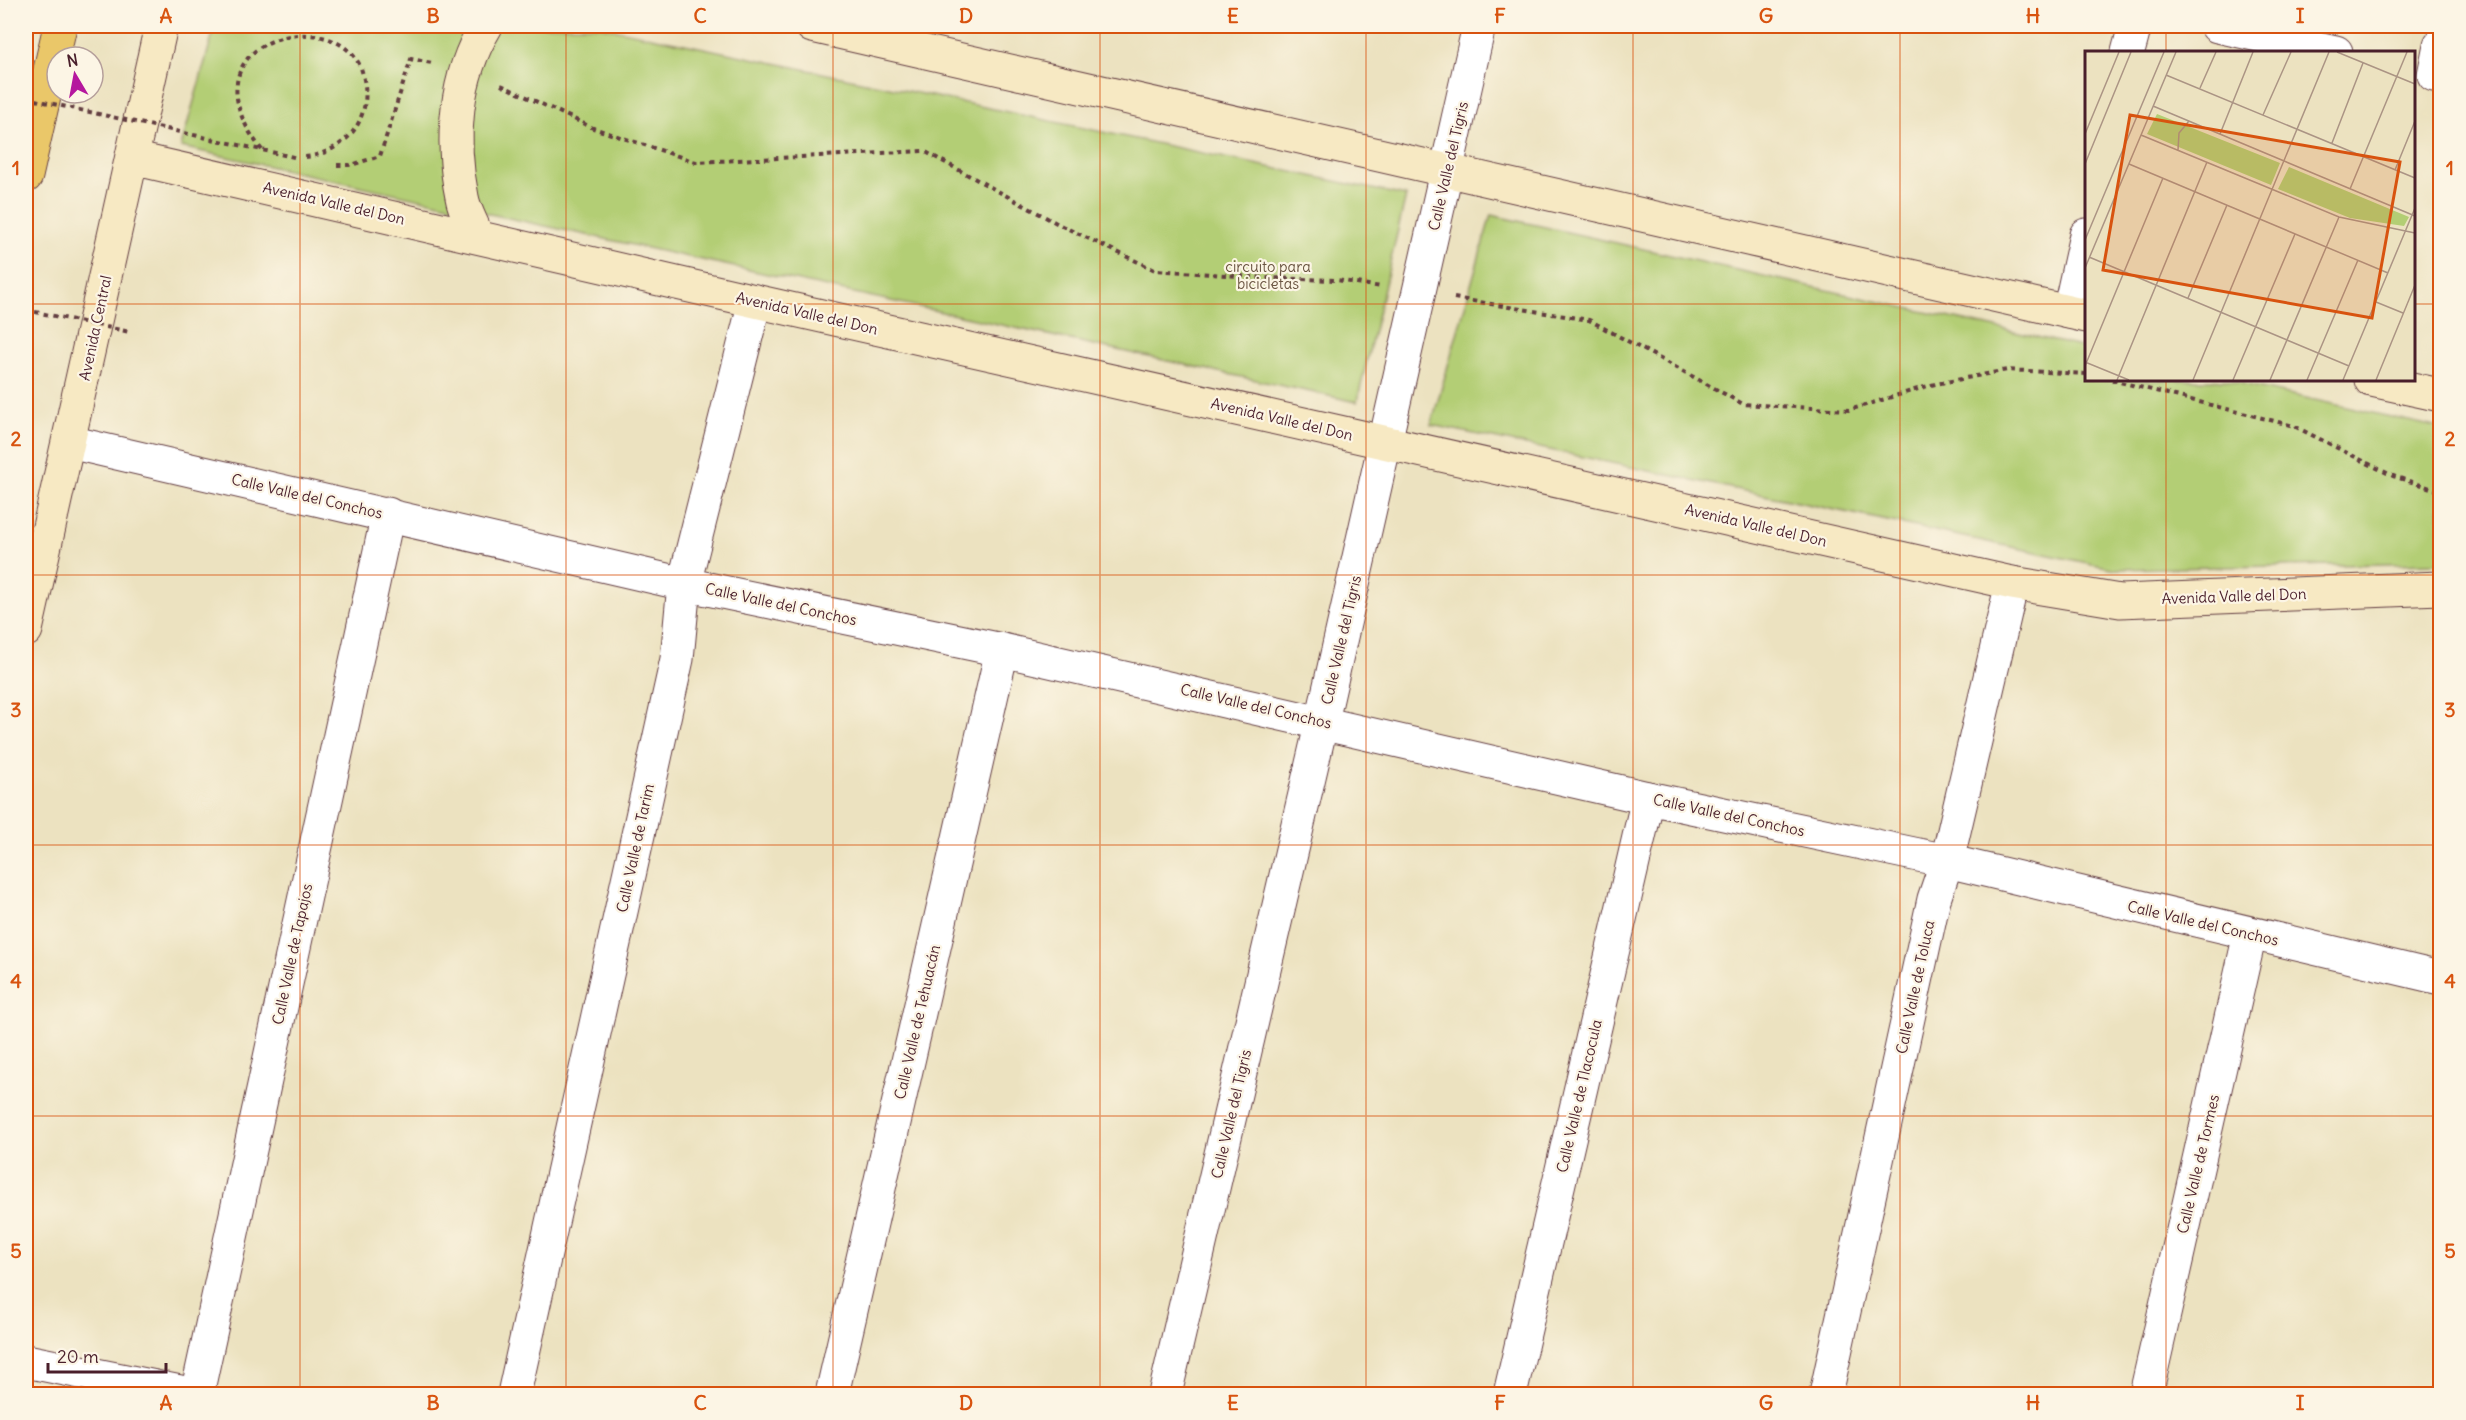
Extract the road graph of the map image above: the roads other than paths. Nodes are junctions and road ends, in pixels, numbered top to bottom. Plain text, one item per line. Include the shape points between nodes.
1 (60, 26) edge
2 (161, 26) edge
3 (486, 26) edge
4 (1479, 26) edge
5 (2134, 26) edge
6 (2217, 26) edge
7 (825, 27) edge
8 (2128, 51) edge
9 (2331, 51) edge
10 (132, 158) junction
11 (1447, 170) junction
12 (26, 176) edge
13 (477, 236) junction
14 (2085, 245) edge
15 (755, 301) junction
16 (2078, 314) edge
17 (2376, 381) edge
18 (2440, 395) edge
19 (69, 442) junction
20 (1386, 442) junction
21 (388, 514) junction
22 (2012, 583) junction
23 (684, 584) junction
24 (2440, 588) edge
25 (26, 630) edge
26 (1002, 650) junction
27 (1322, 721) junction
28 (1648, 798) junction
29 (1947, 861) junction
30 (2250, 934) junction
31 (2440, 978) edge
32 (26, 1361) edge
33 (190, 1395) edge
34 (196, 1395) edge
35 (514, 1395) edge
36 (832, 1395) edge
37 (1165, 1395) edge
38 (1510, 1395) edge
39 (1826, 1395) edge
40 (2146, 1395) edge

1 - 12 highway
2 - 10 street, Avenida Central
3 - 13 street via 460,86 455,149 462,199
4 - 11 street, Calle Valle del Tigris
5 - 8 street
6 - 9 street
7 - 11 street
10 - 13 street, Avenida Valle del Don via 298,179
10 - 19 street, Avenida Central
11 - 16 street
11 - 20 street, Calle Valle del Tigris
13 - 15 street, Avenida Valle del Don
14 - 16 street
15 - 20 street, Avenida Valle del Don
15 - 23 street, Calle Valle de Tarim
17 - 18 street
19 - 21 street, Calle Valle del Conchos
19 - 25 street, Avenida Central
20 - 22 street, Avenida Valle del Don
20 - 27 street, Calle Valle del Tigris
21 - 23 street, Calle Valle del Conchos
21 - 34 street, Calle Valle de Tapajos
22 - 24 street, Avenida Valle del Don via 2120,601
22 - 29 street, Calle Valle de Toluca
23 - 26 street, Calle Valle del Conchos
23 - 35 street, Calle Valle de Tarim via 677,659
26 - 27 street, Calle Valle del Conchos
26 - 36 street, Calle Valle de Tehuacán
27 - 28 street, Calle Valle del Conchos
27 - 37 street, Calle Valle del Tigris
28 - 29 street, Calle Valle del Conchos
28 - 38 street, Calle Valle de Tlacocula
29 - 30 street, Calle Valle del Conchos
29 - 39 street, Calle Valle de Toluca via 1934,899
30 - 31 street, Calle Valle del Conchos
30 - 40 street, Calle Valle de Tormes
32 - 33 street

